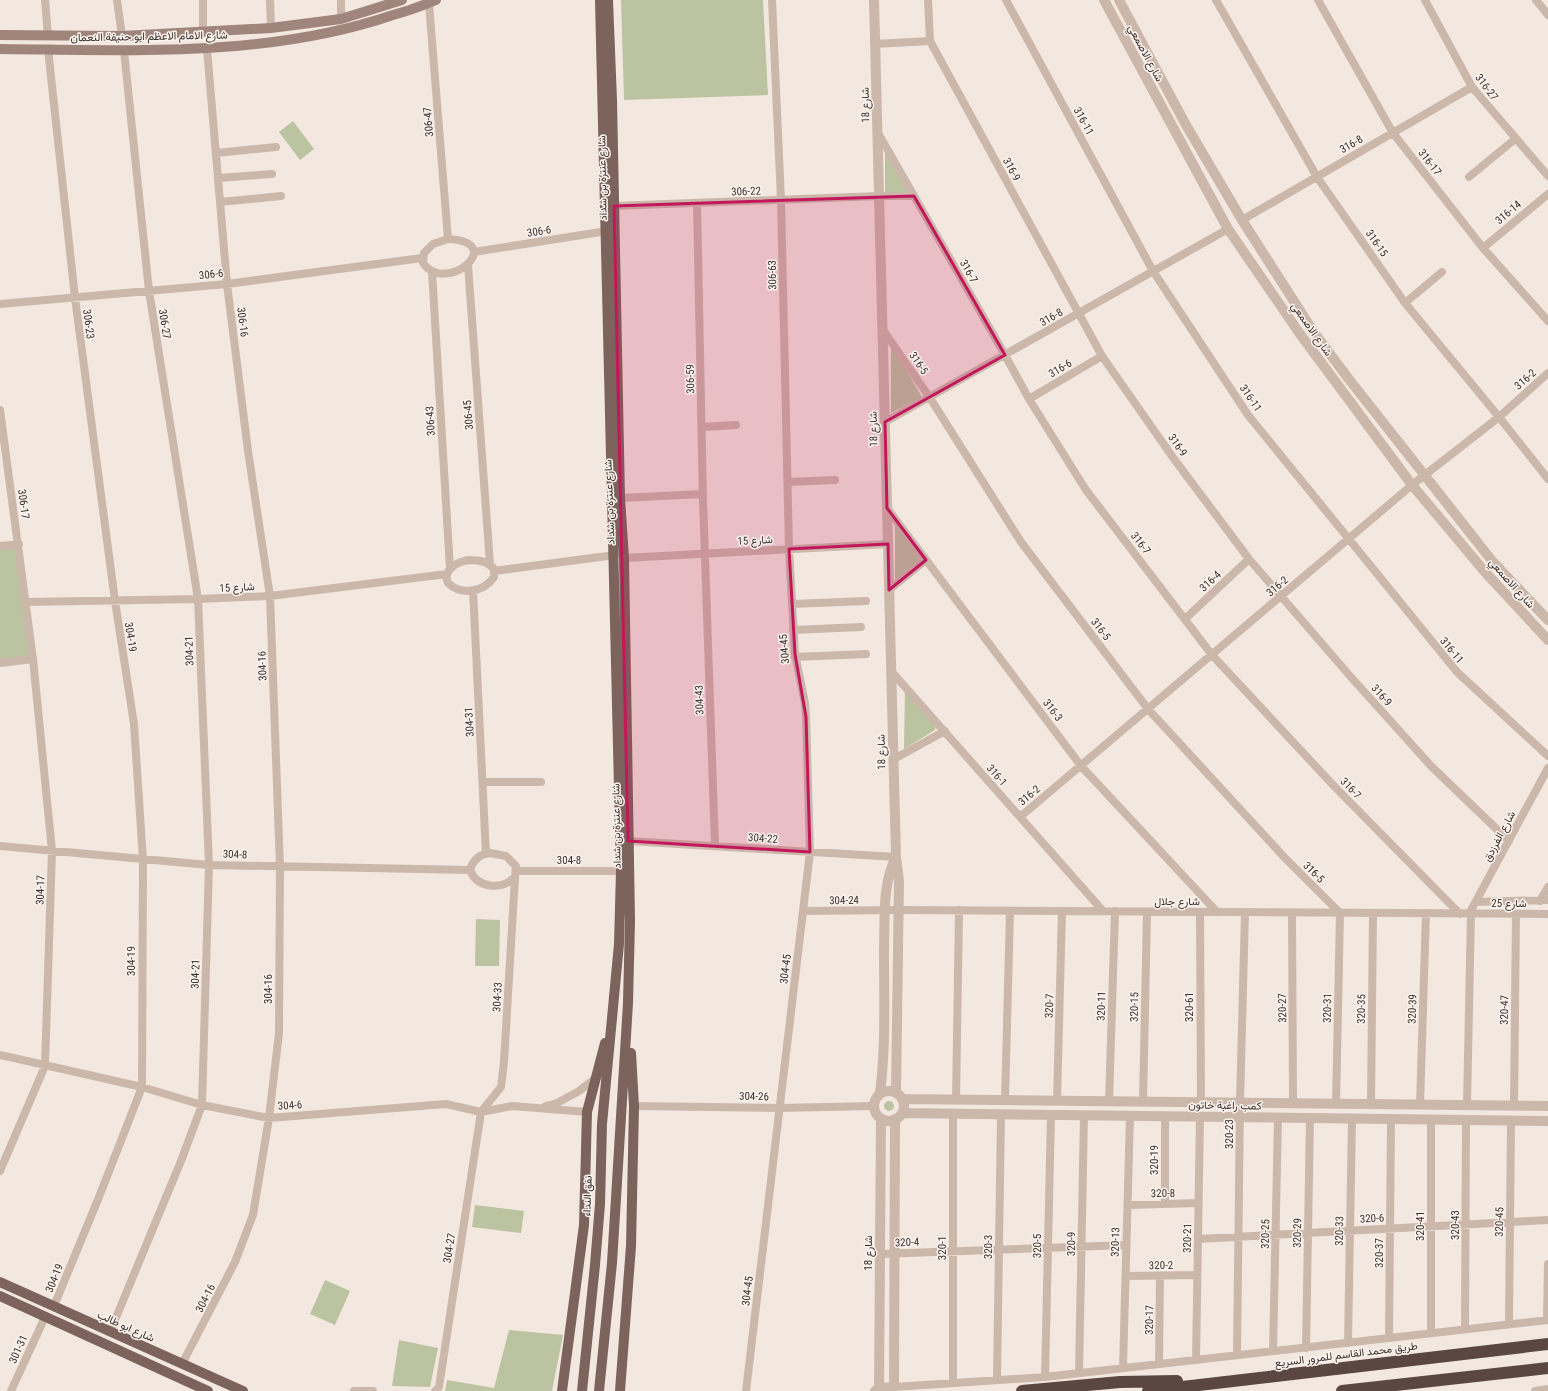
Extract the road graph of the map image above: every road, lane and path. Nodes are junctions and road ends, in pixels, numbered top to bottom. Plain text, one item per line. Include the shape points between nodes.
1 (45, 0) edge
2 (117, 0) edge
3 (203, 0) edge
4 (270, 0) edge
5 (341, 0) edge
6 (402, 0) edge
7 (600, 0) edge
8 (608, 0) edge
9 (772, 0) edge
10 (874, 0) edge
11 (928, 0) edge
12 (1006, 0) edge
13 (1104, 0) edge
14 (1119, 0) edge
15 (1216, 0) edge
16 (1318, 0) edge
17 (1425, 0) edge
18 (1536, 0) edge
19 (432, 2) edge
20 (1548, 15) edge
21 (341, 19) junction
22 (271, 28) junction
23 (203, 33) junction
24 (0, 36) edge
25 (48, 36) junction
26 (122, 36) junction
27 (930, 41) junction
28 (875, 44) junction
29 (0, 49) edge
30 (48, 49) junction
31 (207, 49) junction
32 (124, 51) junction
33 (1472, 87) junction
34 (878, 132) junction
35 (1393, 132) junction
36 (1516, 140) junction
37 (276, 147) dead end
38 (216, 152) junction
39 (272, 174) dead end
40 (1548, 176) edge
41 (1317, 177) junction
42 (1469, 177) dead end
43 (218, 178) junction
44 (1548, 194) edge
45 (281, 196) dead end
46 (879, 196) junction
47 (914, 196) junction
48 (781, 200) junction
49 (220, 202) junction
50 (697, 204) junction
51 (614, 206) junction
52 (1242, 220) junction
53 (1228, 229) junction
54 (607, 231) junction
55 (448, 238) junction
56 (1483, 248) junction
57 (474, 252) junction
58 (422, 258) junction
59 (468, 265) junction
60 (432, 271) junction
61 (1153, 271) junction
62 (1442, 272) dead end
63 (227, 284) junction
64 (149, 291) junction
65 (75, 298) junction
66 (1405, 302) junction
67 (0, 304) edge
68 (1078, 314) junction
69 (1548, 321) edge
70 (883, 330) junction
71 (1005, 355) junction
72 (1102, 356) junction
73 (1548, 373) edge
74 (930, 398) junction
75 (1028, 399) junction
76 (0, 410) edge
77 (1500, 417) junction
78 (885, 422) junction
79 (736, 424) dead end
80 (702, 427) junction
81 (1424, 475) junction
82 (1548, 479) edge
83 (835, 480) dead end
84 (788, 482) junction
85 (1412, 485) junction
86 (703, 494) junction
87 (620, 498) junction
88 (887, 508) junction
89 (1348, 540) junction
90 (19, 544) junction
91 (888, 544) junction
92 (0, 546) edge
93 (790, 549) junction
94 (705, 554) junction
95 (619, 556) junction
96 (1249, 559) junction
97 (926, 560) junction
98 (492, 568) junction
99 (448, 572) junction
100 (474, 590) junction
101 (889, 590) junction
102 (270, 596) junction
103 (1281, 597) junction
104 (198, 599) junction
105 (115, 601) junction
106 (866, 601) dead end
107 (26, 602) junction
108 (792, 604) junction
109 (1186, 618) junction
110 (1548, 620) edge
111 (861, 627) dead end
112 (794, 630) junction
113 (1548, 640) edge
114 (866, 654) dead end
115 (1212, 655) junction
116 (795, 657) junction
117 (33, 659) junction
118 (0, 663) edge
119 (891, 671) junction
120 (1148, 709) junction
121 (944, 731) junction
122 (1548, 756) edge
123 (894, 759) junction
124 (1081, 766) junction
125 (1548, 768) edge
126 (482, 782) junction
127 (541, 782) dead end
128 (1020, 817) junction
129 (628, 841) junction
130 (1509, 841) junction
131 (0, 846) edge
132 (715, 846) junction
133 (52, 851) junction
134 (810, 852) junction
135 (486, 854) junction
136 (896, 857) junction
137 (143, 860) junction
138 (209, 864) junction
139 (280, 867) junction
140 (470, 870) junction
141 (621, 871) junction
142 (516, 874) junction
143 (1548, 887) edge
144 (1544, 900) edge
145 (1476, 902) junction
146 (885, 910) junction
147 (899, 910) junction
148 (958, 910) junction
149 (803, 911) junction
150 (1010, 911) junction
151 (1062, 911) junction
152 (1103, 911) junction
153 (1115, 911) junction
154 (1147, 912) junction
155 (1200, 912) junction
156 (1217, 912) junction
157 (1245, 912) junction
158 (1292, 912) junction
159 (1340, 913) junction
160 (1373, 913) junction
161 (1426, 913) junction
162 (1460, 914) junction
163 (1470, 914) junction
164 (1516, 914) junction
165 (1548, 914) edge
166 (615, 1002) junction
167 (628, 1003) junction
168 (0, 1055) edge
169 (45, 1066) junction
170 (596, 1078) junction
171 (142, 1087) junction
172 (880, 1093) junction
173 (899, 1096) junction
174 (956, 1100) junction
175 (1005, 1100) junction
176 (1057, 1101) junction
177 (1109, 1102) junction
178 (1143, 1102) junction
179 (1201, 1103) junction
180 (1240, 1103) junction
181 (1293, 1104) junction
182 (1336, 1104) junction
183 (1370, 1104) junction
184 (202, 1105) junction
185 (1420, 1105) junction
186 (634, 1106) junction
187 (874, 1106) junction
188 (1466, 1106) junction
189 (1514, 1106) junction
190 (1548, 1106) edge
191 (542, 1108) junction
192 (779, 1108) junction
193 (481, 1112) junction
194 (587, 1112) junction
195 (952, 1114) junction
196 (1001, 1114) junction
197 (1051, 1115) junction
198 (1084, 1115) junction
199 (899, 1116) junction
200 (1130, 1116) junction
201 (1165, 1116) junction
202 (1200, 1117) junction
203 (1240, 1117) junction
204 (269, 1118) junction
205 (881, 1118) junction
206 (1278, 1118) junction
207 (1310, 1118) junction
208 (1352, 1118) junction
209 (1391, 1119) junction
210 (1431, 1120) junction
211 (1466, 1120) junction
212 (1511, 1120) junction
213 (1548, 1121) edge
214 (0, 1171) edge
215 (1198, 1203) junction
216 (1164, 1204) junction
217 (1128, 1205) junction
218 (1548, 1220) edge
219 (1510, 1222) junction
220 (1466, 1224) junction
221 (1431, 1226) junction
222 (1390, 1228) junction
223 (1350, 1230) junction
224 (1308, 1232) junction
225 (1276, 1234) junction
226 (1239, 1236) junction
227 (1198, 1239) junction
228 (1126, 1245) junction
229 (1082, 1247) junction
230 (1048, 1248) junction
231 (998, 1250) junction
232 (953, 1252) junction
233 (880, 1254) junction
234 (895, 1254) junction
235 (1548, 1264) edge
236 (1197, 1275) junction
237 (1126, 1276) junction
238 (1160, 1276) junction
239 (0, 1282) edge
240 (0, 1296) edge
241 (54, 1306) junction
242 (45, 1316) junction
243 (1547, 1320) edge
244 (1509, 1324) junction
245 (1465, 1329) junction
246 (110, 1332) junction
247 (1431, 1333) junction
248 (1389, 1338) junction
249 (1348, 1343) junction
250 (1548, 1344) edge
251 (1306, 1348) junction
252 (1273, 1351) junction
253 (1237, 1355) junction
254 (1196, 1360) junction
255 (182, 1364) junction
256 (1159, 1364) junction
257 (1123, 1368) junction
258 (1548, 1368) edge
259 (1079, 1373) junction
260 (1045, 1377) junction
261 (1247, 1379) junction
262 (996, 1380) junction
263 (953, 1383) junction
264 (894, 1387) junction
265 (437, 1389) edge
266 (621, 1389) edge
267 (877, 1389) edge
268 (1548, 1389) edge
269 (11, 1391) edge
270 (208, 1391) edge
271 (243, 1391) edge
272 (354, 1391) edge
273 (373, 1391) edge
274 (562, 1391) edge
275 (582, 1391) edge
276 (599, 1391) edge
277 (746, 1391) edge
278 (1022, 1391) edge
279 (1148, 1391) edge
280 (1342, 1391) edge
281 (1535, 1391) edge
282 (1539, 1391) edge

1 - 25 street
2 - 26 street
3 - 23 street
4 - 22 street
5 - 21 street
6 - 21 main road, شارع الامام الاعظم ابو حنيفة النعمان
7 - 54 main road, شارع عنترة بن شداد
8 - 51 main road, شارع عنترة بن شداد
9 - 48 street, 306-63
10 - 28 street, شارع 18
11 - 27 street, 316-9
12 - 61 street, 316-11
13 - 53 street, شارع الاصمعي
14 - 52 street, شارع الاصمعي via 1186,125
15 - 41 street, 316-15
16 - 35 street, 316-17
17 - 33 street, 316-27
18 - 20 street
19 - 31 main road, شارع الامام الاعظم ابو حنيفة النعمان via 342,31
19 - 55 street, 306-47
21 - 22 main road, شارع الامام الاعظم ابو حنيفة النعمان
22 - 23 main road, شارع الامام الاعظم ابو حنيفة النعمان
23 - 26 main road, شارع الامام الاعظم ابو حنيفة النعمان
24 - 25 main road, شارع الامام الاعظم ابو حنيفة النعمان
25 - 26 main road, شارع الامام الاعظم ابو حنيفة النعمان
27 - 28 street
27 - 68 street, 316-9
28 - 34 street, شارع 18
29 - 30 main road, شارع الامام الاعظم ابو حنيفة النعمان
30 - 32 main road, شارع الامام الاعظم ابو حنيفة النعمان
30 - 65 street, 306-23
31 - 32 main road, شارع الامام الاعظم ابو حنيفة النعمان
31 - 38 street, 306-16
32 - 64 street, 306-27
33 - 35 street, 316-8
33 - 36 street, 316-27
34 - 46 street, شارع 18
34 - 47 street, 316-7
35 - 41 street, 316-8
35 - 56 street, 316-17
36 - 40 street, 316-27
36 - 42 street
37 - 38 street
38 - 43 street, 306-16
39 - 43 street
41 - 52 street, 316-8
41 - 66 street, 316-15
43 - 49 street, 306-16
44 - 56 street, 316-14
45 - 49 street
46 - 47 street, 306-22
46 - 48 street, 306-22
46 - 70 street, شارع 18
47 - 71 street, 316-7
48 - 50 street, 306-22
48 - 84 street, 306-63
49 - 63 street, 306-16
50 - 51 street, 306-22
50 - 80 street, 306-59
51 - 87 main road, شارع عنترة بن شداد
52 - 81 street, شارع الاصمعي via 1313,331
53 - 61 street, 316-8
53 - 85 street, شارع الاصمعي via 1300,334
54 - 57 street, 306-6
54 - 95 main road, شارع عنترة بن شداد
55 - 57 street via 466,242
55 - 58 street via 432,244
56 - 69 street, 316-17
57 - 59 street via 473,259
58 - 60 street
58 - 63 street, 306-6
59 - 60 street via 449,273
59 - 98 street, 306-45
60 - 99 street, 306-43
61 - 68 street, 316-8
61 - 89 street, 316-11 via 1248,414
62 - 66 street
63 - 64 street, 306-6
63 - 102 street, 306-16
64 - 65 street, 306-6
64 - 104 street, 306-27
65 - 67 street, 306-6
65 - 105 street, 306-23
66 - 77 street, 316-15
68 - 71 street, 316-8
68 - 72 street, 316-9
70 - 74 street, 316-5
70 - 78 street, شارع 18
71 - 74 street, 316-8
71 - 75 street, 316-7
72 - 75 street, 316-6
72 - 96 street, 316-9 via 1174,459
73 - 77 street, 316-2
74 - 78 street, 316-8
74 - 120 street, 316-5 via 1021,542
75 - 109 street, 316-7 via 1086,490
76 - 90 street, 306-17
77 - 81 street, 316-2
77 - 82 street, 316-15
78 - 88 street, شارع 18
79 - 80 street
80 - 86 street, 306-59
81 - 85 street, 316-2
81 - 110 street, شارع الاصمعي via 1493,562
83 - 84 street
84 - 93 street, 306-63
85 - 89 street, 316-2
85 - 113 street, شارع الاصمعي via 1485,572
86 - 87 street
86 - 94 street, 306-59
87 - 95 main road, شارع عنترة بن شداد
88 - 91 street, شارع 18
88 - 97 street, 316-3
89 - 103 street, 316-2
89 - 122 street, 316-11 via 1457,672
90 - 92 street
90 - 107 street, 306-17
91 - 93 street, شارع 15
91 - 101 street, شارع 18
93 - 94 street, شارع 15
93 - 108 street, 304-45
94 - 95 street, شارع 15
94 - 132 street, 304-43
95 - 98 street, شارع 15
95 - 129 main road, شارع عنترة بن شداد
95 - 141 main road, شارع عنترة بن شداد
96 - 103 street, 316-9
96 - 109 street, 316-4
97 - 101 street
97 - 124 street, 316-3
98 - 99 street, شارع 15 via 485,562 470,560 458,563
98 - 100 street via 494,577 490,582
99 - 100 street via 448,583 455,588
99 - 102 street, شارع 15
100 - 126 street, 304-31
101 - 119 street, شارع 18
102 - 104 street, شارع 15
102 - 139 street, 304-16
103 - 115 street, 316-2
103 - 130 street, 316-9 via 1430,766
104 - 105 street, شارع 15
104 - 138 street, 304-21
105 - 107 street, شارع 15
105 - 137 street, 304-19 via 134,724
106 - 108 street
107 - 117 street, 304-17
108 - 112 street, 304-45
109 - 115 street, 316-7
111 - 112 street
112 - 116 street, 304-45
114 - 116 street
115 - 120 street, 316-2
115 - 162 street, 316-7 via 1334,786
116 - 134 street, 304-45 via 805,703
117 - 118 street
117 - 133 street, 304-17
119 - 121 street, 316-1
119 - 123 street, شارع 18
120 - 124 street, 316-2
120 - 159 street, 316-5 via 1285,858
121 - 123 street
121 - 128 street, 316-1
123 - 136 street, شارع 18
124 - 128 street, 316-2
124 - 156 street, 316-3
125 - 130 street, شارع الفرزدق
126 - 127 street
126 - 135 street, 304-31
128 - 152 street, 316-1
129 - 132 street, 304-22
129 - 167 main road, شارع عنترة بن شداد
130 - 145 street, شارع الفرزدق
131 - 133 street, 304-8
132 - 134 street, 304-22
133 - 137 street, 304-8
133 - 169 street, 304-17
134 - 136 street, 304-22
134 - 149 street, 304-45
135 - 140 street via 474,860
135 - 142 street via 506,856 513,862
136 - 146 street, شارع 18 via 889,875
136 - 147 street, شارع 18
137 - 138 street, 304-8
137 - 171 street, 304-19
138 - 139 street, 304-8
138 - 184 street, 304-21
139 - 140 street, 304-8
139 - 204 street, 304-16 via 278,1033
140 - 142 street, 304-8 via 477,880 492,886 502,885
141 - 142 street, 304-8
141 - 166 main road, شارع عنترة بن شداد
142 - 193 street, 304-33 via 501,1087
143 - 144 street
144 - 145 street, شارع 25
145 - 163 street, شارع الفرزدق
146 - 147 street, شارع جلال
146 - 149 street, 304-24
146 - 172 street, شارع 18 via 883,1062
147 - 148 street, شارع جلال
147 - 173 street, شارع 18
148 - 150 street, شارع جلال
148 - 174 street
149 - 192 street, 304-45
150 - 151 street, شارع جلال
150 - 175 street
151 - 152 street, شارع جلال
151 - 176 street, 320-7
152 - 153 street, شارع جلال
153 - 154 street, شارع جلال
153 - 177 street, 320-11
154 - 155 street, شارع جلال
154 - 178 street, 320-15
155 - 156 street, شارع جلال
155 - 179 street, 320-61
156 - 157 street, شارع جلال
157 - 158 street, شارع جلال
157 - 180 street, 320-23
158 - 159 street, شارع جلال
158 - 181 street, 320-27
159 - 160 street, شارع جلال
159 - 182 street, 320-31
160 - 161 street, شارع جلال
160 - 183 street, 320-35
161 - 162 street, شارع جلال
161 - 185 street, 320-39
162 - 163 street, شارع جلال
163 - 164 street, شارع 25
163 - 188 street
164 - 165 street, شارع 25
164 - 189 street, 320-47
166 - 170 main road
166 - 275 main road, نفق النداء via 602,1124 600,1204
167 - 186 main road
167 - 276 main road via 615,1225
168 - 169 street, 304-6
169 - 171 street, 304-6
169 - 214 street, 304-17
170 - 191 street via 579,1091
170 - 194 main road
171 - 184 street, 304-6
171 - 241 street, 304-19
172 - 173 street via 888,1091
172 - 187 street
173 - 174 street, كمب راغبة خاتون
173 - 199 street via 904,1106
174 - 175 street, كمب راغبة خاتون
175 - 176 street, كمب راغبة خاتون
176 - 177 street, كمب راغبة خاتون
177 - 178 street, كمب راغبة خاتون
178 - 179 street, كمب راغبة خاتون
179 - 180 street, كمب راغبة خاتون
180 - 181 street, كمب راغبة خاتون
180 - 203 street, 320-23
181 - 182 street, كمب راغبة خاتون
182 - 183 street, كمب راغبة خاتون
183 - 185 street, كمب راغبة خاتون
184 - 204 street, 304-6
184 - 246 street, 304-21
185 - 188 street, كمب راغبة خاتون
186 - 192 street, 304-26
186 - 266 main road via 631,1246
187 - 192 street, 304-26
187 - 205 street
188 - 189 street, كمب راغبة خاتون
189 - 190 street, كمب راغبة خاتون
191 - 193 street, 304-6 via 512,1106
191 - 194 street, 304-6
192 - 277 street, 304-45
193 - 204 street, 304-6 via 446,1104
193 - 265 street, 304-27
194 - 274 main road via 584,1225
195 - 196 street, كمب راغبة خاتون
195 - 199 street, كمب راغبة خاتون
195 - 232 street, 320-1
196 - 197 street, كمب راغبة خاتون
196 - 231 street, 320-3
197 - 198 street, كمب راغبة خاتون
197 - 230 street, 320-5
198 - 200 street, كمب راغبة خاتون
198 - 229 street, 320-9
199 - 205 street via 888,1121
199 - 234 street
200 - 201 street, كمب راغبة خاتون
200 - 217 street, 320-13
201 - 202 street, كمب راغبة خاتون
201 - 216 street, 320-19
202 - 203 street, كمب راغبة خاتون
202 - 215 street, 320-21
203 - 206 street, كمب راغبة خاتون
203 - 226 street, 320-23
204 - 255 street, 304-16 via 253,1215 232,1269
205 - 233 street, شارع 18
206 - 207 street, كمب راغبة خاتون
206 - 225 street, 320-25
207 - 208 street, كمب راغبة خاتون
207 - 224 street, 320-29
208 - 209 street, كمب راغبة خاتون
208 - 223 street, 320-33
209 - 210 street, كمب راغبة خاتون
209 - 222 street, 320-37
210 - 211 street, كمب راغبة خاتون
210 - 221 street, 320-41
211 - 212 street, كمب راغبة خاتون
211 - 220 street, 320-43
212 - 213 street, كمب راغبة خاتون
212 - 219 street, 320-45
215 - 216 street, 320-8
215 - 227 street, 320-21
216 - 217 street, 320-8
217 - 228 street, 320-13
218 - 219 street, 320-6
219 - 220 street, 320-6
219 - 244 street, 320-45
220 - 221 street, 320-6
220 - 245 street, 320-43
221 - 222 street, 320-6
221 - 247 street, 320-41
222 - 223 street, 320-6
222 - 248 street, 320-37
223 - 224 street, 320-6
223 - 249 street, 320-33
224 - 225 street, 320-6
224 - 251 street, 320-29
225 - 226 street, 320-6
225 - 252 street, 320-25
226 - 227 street, 320-6
226 - 253 street, 320-23
227 - 236 street, 320-21
228 - 229 street, 320-4
228 - 237 street, 320-13
229 - 230 street, 320-4
229 - 259 street, 320-9
230 - 231 street, 320-4
230 - 260 street, 320-5
231 - 232 street, 320-4
231 - 262 street, 320-3
232 - 234 street, 320-4
232 - 263 street, 320-1
233 - 234 street, 320-4
233 - 267 street, شارع 18
234 - 264 street
235 - 243 street
236 - 238 street, 320-2
236 - 254 street, 320-21
237 - 238 street, 320-2
237 - 257 street, 320-13
238 - 256 street, 320-17
239 - 241 main road, شارع ابو طالب
240 - 242 main road
241 - 246 main road, شارع ابو طالب
242 - 269 street, 301-31
242 - 270 main road
243 - 244 street
244 - 245 street
245 - 247 street
246 - 255 main road, شارع ابو طالب
247 - 248 street
248 - 249 street
249 - 251 street
250 - 261 highway, طريق محمد القاسم للمرور السريع
251 - 252 street
252 - 253 street
253 - 254 street
254 - 256 street
255 - 271 main road, شارع ابو طالب
256 - 257 street
257 - 259 street
258 - 280 highway
259 - 260 street
260 - 262 street
261 - 278 highway via 1120,1382
261 - 279 highway, طريق محمد القاسم للمرور السريع
262 - 263 street
263 - 264 street
264 - 267 street
268 - 282 street
272 - 273 street
281 - 282 street

